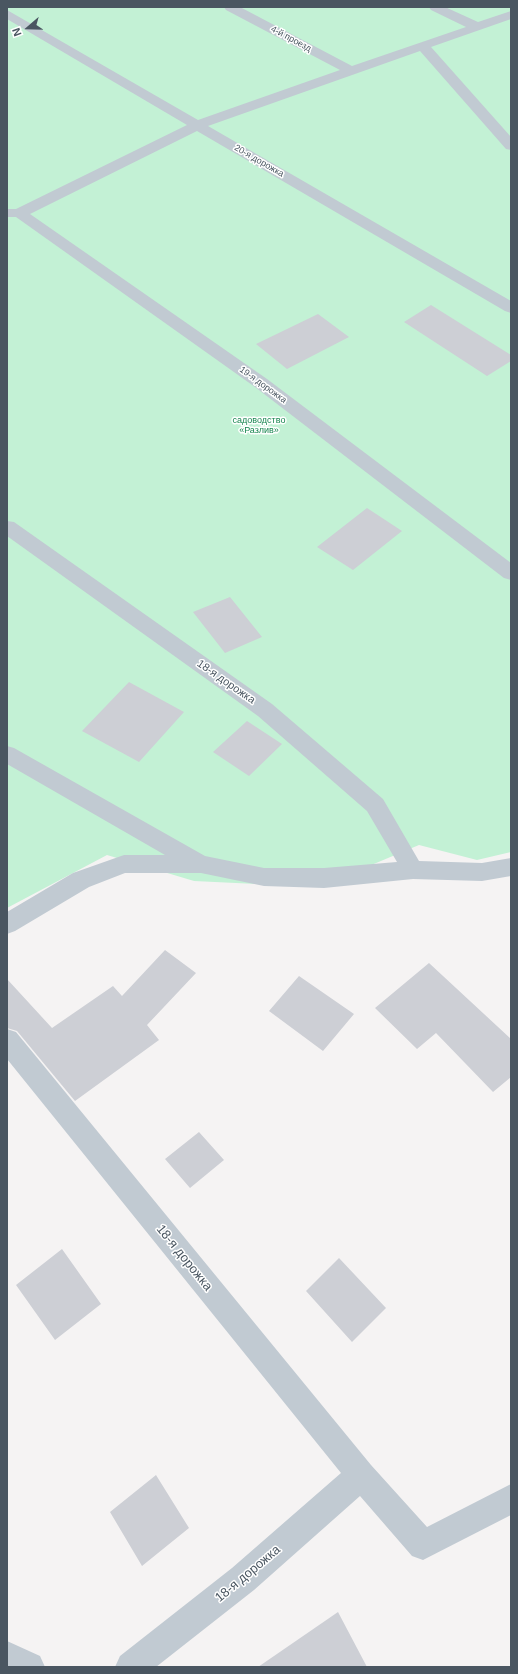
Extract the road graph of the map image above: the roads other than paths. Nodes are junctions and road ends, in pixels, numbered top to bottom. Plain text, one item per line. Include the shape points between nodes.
1 (230, 7) edge
2 (435, 7) edge
3 (7, 14) edge
4 (511, 15) edge
5 (477, 27) junction
6 (423, 46) junction
7 (351, 71) junction
8 (197, 124) junction
9 (511, 146) edge
10 (13, 213) edge
11 (511, 308) edge
12 (7, 527) edge
13 (511, 573) edge
14 (7, 754) edge
15 (201, 864) junction
16 (511, 868) edge
17 (413, 870) junction
18 (7, 924) edge
19 (7, 1040) edge
20 (361, 1475) junction
21 (511, 1499) edge
22 (7, 1657) edge
23 (29, 1667) edge
24 (131, 1667) edge

1 - 7 street, 4-й проезд
2 - 5 street
3 - 8 street, 20-я дорожка
4 - 5 street
5 - 6 street
6 - 7 street
6 - 9 street
7 - 8 street
8 - 10 street
8 - 11 street, 20-я дорожка
10 - 13 street, 19-я дорожка via 261,383
12 - 17 street, 18-я дорожка via 265,710 375,805
14 - 15 street
15 - 17 street via 264,877 324,878
15 - 18 street via 124,864 80,880
16 - 17 street via 482,872
19 - 20 street, 18-я дорожка
20 - 21 street, 18-я дорожка via 423,1545
20 - 24 street, 18-я дорожка via 243,1580
22 - 23 street

